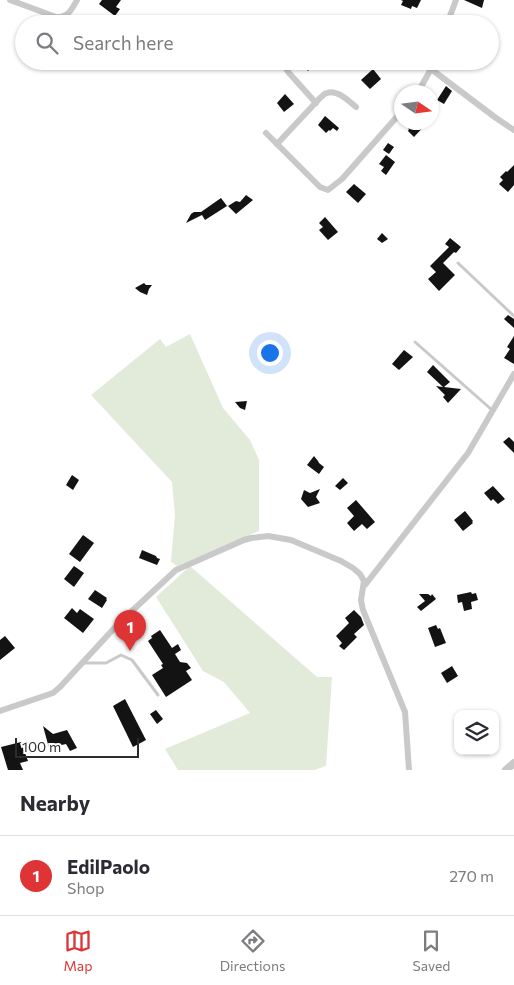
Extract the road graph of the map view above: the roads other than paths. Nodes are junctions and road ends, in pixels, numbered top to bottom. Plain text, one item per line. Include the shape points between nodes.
1 (10, 0) edge
2 (77, 0) edge
3 (456, 0) edge
4 (51, 15) edge
5 (66, 15) edge
6 (451, 15) edge
7 (287, 70) edge
8 (430, 70) edge
9 (432, 70) edge
10 (422, 85) edge
11 (316, 103) junction
12 (356, 107) dead end
13 (394, 120) edge
14 (514, 130) edge
15 (266, 134) dead end
16 (277, 144) junction
17 (458, 262) dead end
18 (514, 316) edge
19 (415, 342) dead end
20 (514, 374) edge
21 (493, 411) junction
22 (364, 586) junction
23 (82, 663) junction
24 (158, 695) dead end
25 (0, 711) edge
26 (514, 763) edge
27 (409, 770) edge
28 (506, 770) edge

1 - 4 street
2 - 5 street
3 - 6 street
7 - 11 street
8 - 10 street
9 - 14 street
11 - 12 street via 327,93 334,93
11 - 16 street
13 - 16 street via 342,179 328,190 320,187
15 - 16 street
17 - 18 lane
19 - 21 lane
20 - 21 street
21 - 22 street via 462,461
22 - 23 street via 360,574 341,561 291,540 268,536 251,538 176,570
22 - 27 street via 363,610 405,712
23 - 24 lane via 106,663 121,655 132,660
23 - 25 street via 53,693
26 - 28 street

